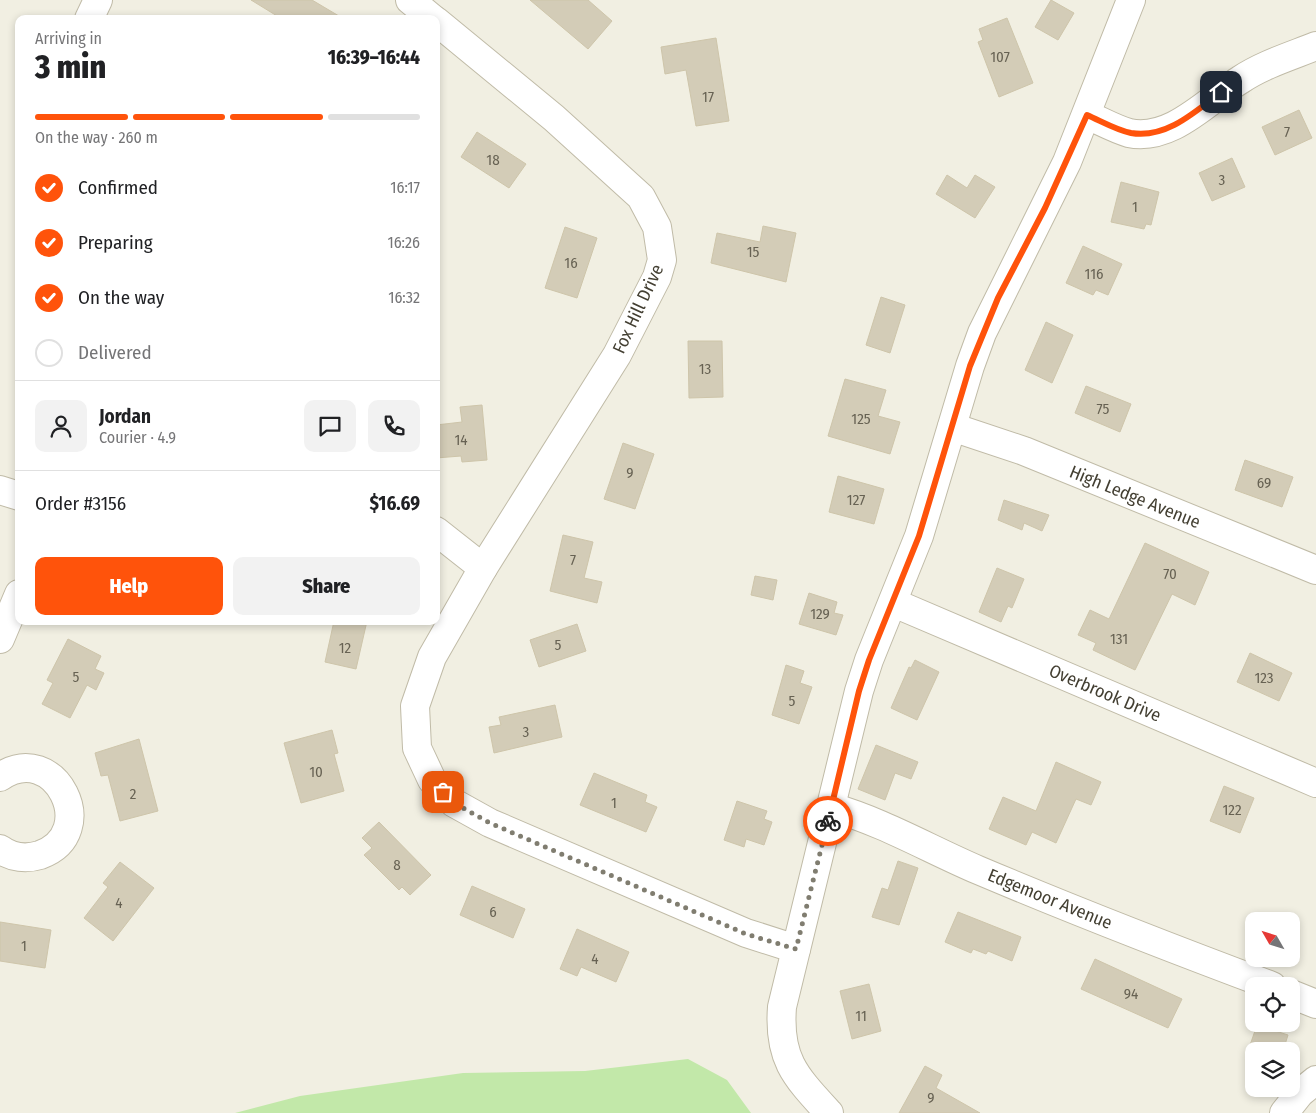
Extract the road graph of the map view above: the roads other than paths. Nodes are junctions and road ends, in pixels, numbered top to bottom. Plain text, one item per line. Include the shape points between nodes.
1 (98, 0) edge
2 (410, 0) edge
3 (1131, 0) edge
4 (91, 15) edge
5 (428, 15) edge
6 (440, 24) edge
7 (1316, 46) edge
8 (1087, 115) junction
9 (952, 427) junction
10 (0, 490) edge
11 (15, 495) edge
12 (440, 534) edge
13 (482, 568) junction
14 (1316, 570) edge
15 (15, 601) edge
16 (894, 603) junction
17 (2, 624) edge
18 (0, 777) edge
19 (1316, 783) edge
20 (831, 807) junction
21 (0, 849) edge
22 (796, 949) junction
23 (1248, 977) edge
24 (1300, 998) edge
25 (1316, 1004) edge
26 (1316, 1080) edge
27 (829, 1113) edge
28 (1284, 1113) edge

1 - 4 street
2 - 5 street
3 - 8 street
6 - 13 street, Fox Hill Drive via 554,118 641,197 657,227 662,260 657,277 617,355
7 - 8 street via 1242,78 1186,119 1167,128 1130,133
8 - 9 street via 1045,208 982,333
9 - 14 street, High Ledge Avenue via 1024,451
9 - 16 street via 919,536
10 - 11 street
12 - 13 street
13 - 22 street, Fox Hill Drive via 432,656 415,706 417,748 432,780 454,803 490,823 746,934
15 - 17 street
16 - 19 street, Overbrook Drive
16 - 20 street via 859,691
18 - 21 street via 19,769 45,773 65,792 70,819 66,832 47,852 34,857 20,857
20 - 22 street
20 - 23 street, Edgemoor Avenue via 880,824 940,853 1150,941
22 - 27 street via 782,1007 782,1042 787,1060 797,1076
24 - 25 street
26 - 28 street

